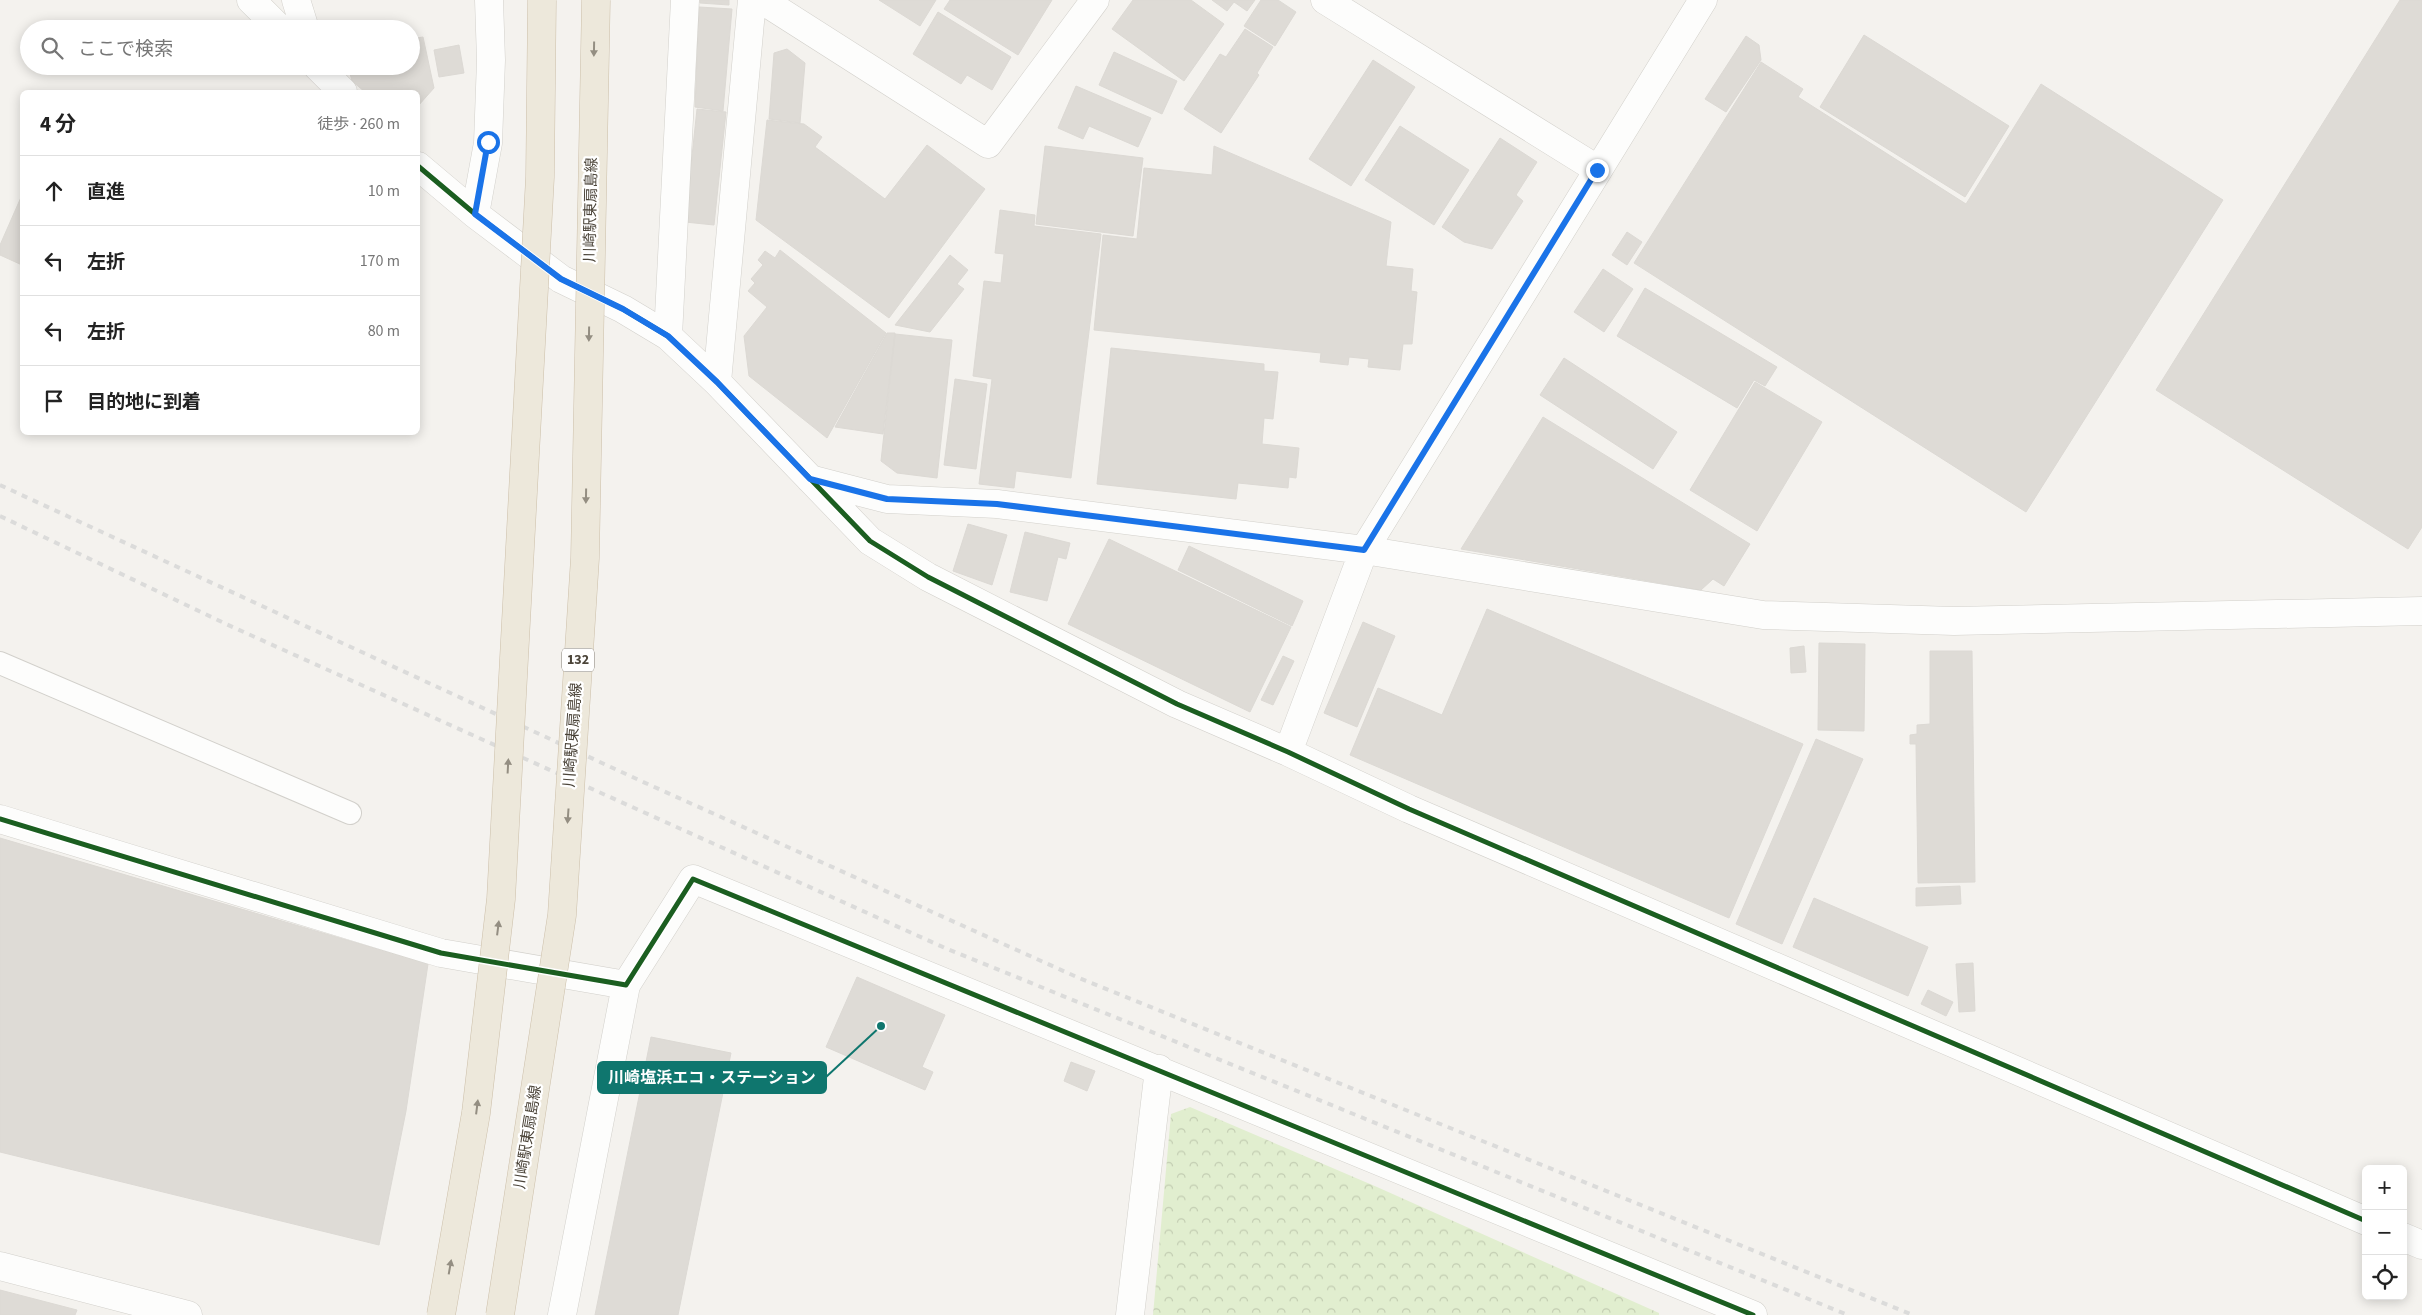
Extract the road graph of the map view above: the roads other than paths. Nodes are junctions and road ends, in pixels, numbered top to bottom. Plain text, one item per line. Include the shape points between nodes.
1 (251, 0) edge
2 (296, 0) edge
3 (489, 0) edge
4 (542, 0) edge
5 (596, 0) edge
6 (685, 0) edge
7 (752, 0) edge
8 (762, 0) edge
9 (1095, 0) edge
10 (1325, 0) edge
11 (1703, 0) edge
12 (271, 20) edge
13 (302, 20) edge
14 (326, 75) edge
15 (341, 90) edge
16 (420, 168) edge
17 (1597, 170) junction
18 (475, 214) junction
19 (668, 336) junction
20 (717, 382) junction
21 (810, 479) junction
22 (1364, 550) junction
23 (2422, 610) edge
24 (0, 663) edge
25 (1288, 752) junction
26 (350, 813) dead end
27 (0, 819) edge
28 (626, 985) junction
29 (1159, 1070) junction
30 (2362, 1219) edge
31 (2407, 1239) edge
32 (2422, 1245) edge
33 (0, 1266) edge
34 (188, 1315) edge
35 (441, 1315) edge
36 (500, 1315) edge
37 (562, 1315) edge
38 (1130, 1315) edge
39 (1753, 1315) edge

1 - 12 street
2 - 13 street
3 - 18 street via 488,142
35 -> 4 highway, bridge via 476,1113 501,899 540,177
5 -> 36 highway, 川崎駅東扇島線 / 132, bridge via 585,558 562,915
6 - 19 street
7 - 20 street
8 - 9 street via 988,144
10 - 17 street
11 - 17 street
14 - 15 street
16 - 18 street
17 - 22 street
18 - 19 street via 561,279 623,309
19 - 20 street
20 - 21 street
21 - 22 street via 887,499 997,504
21 - 25 street via 870,541 928,577 1177,704
22 - 23 street via 1763,615 1954,621
22 - 25 street
24 - 26 lane
25 - 30 street via 1409,810
27 - 28 street via 441,953
28 - 29 street via 693,879
28 - 37 street
29 - 38 street
29 - 39 street
31 - 32 street
33 - 34 street

